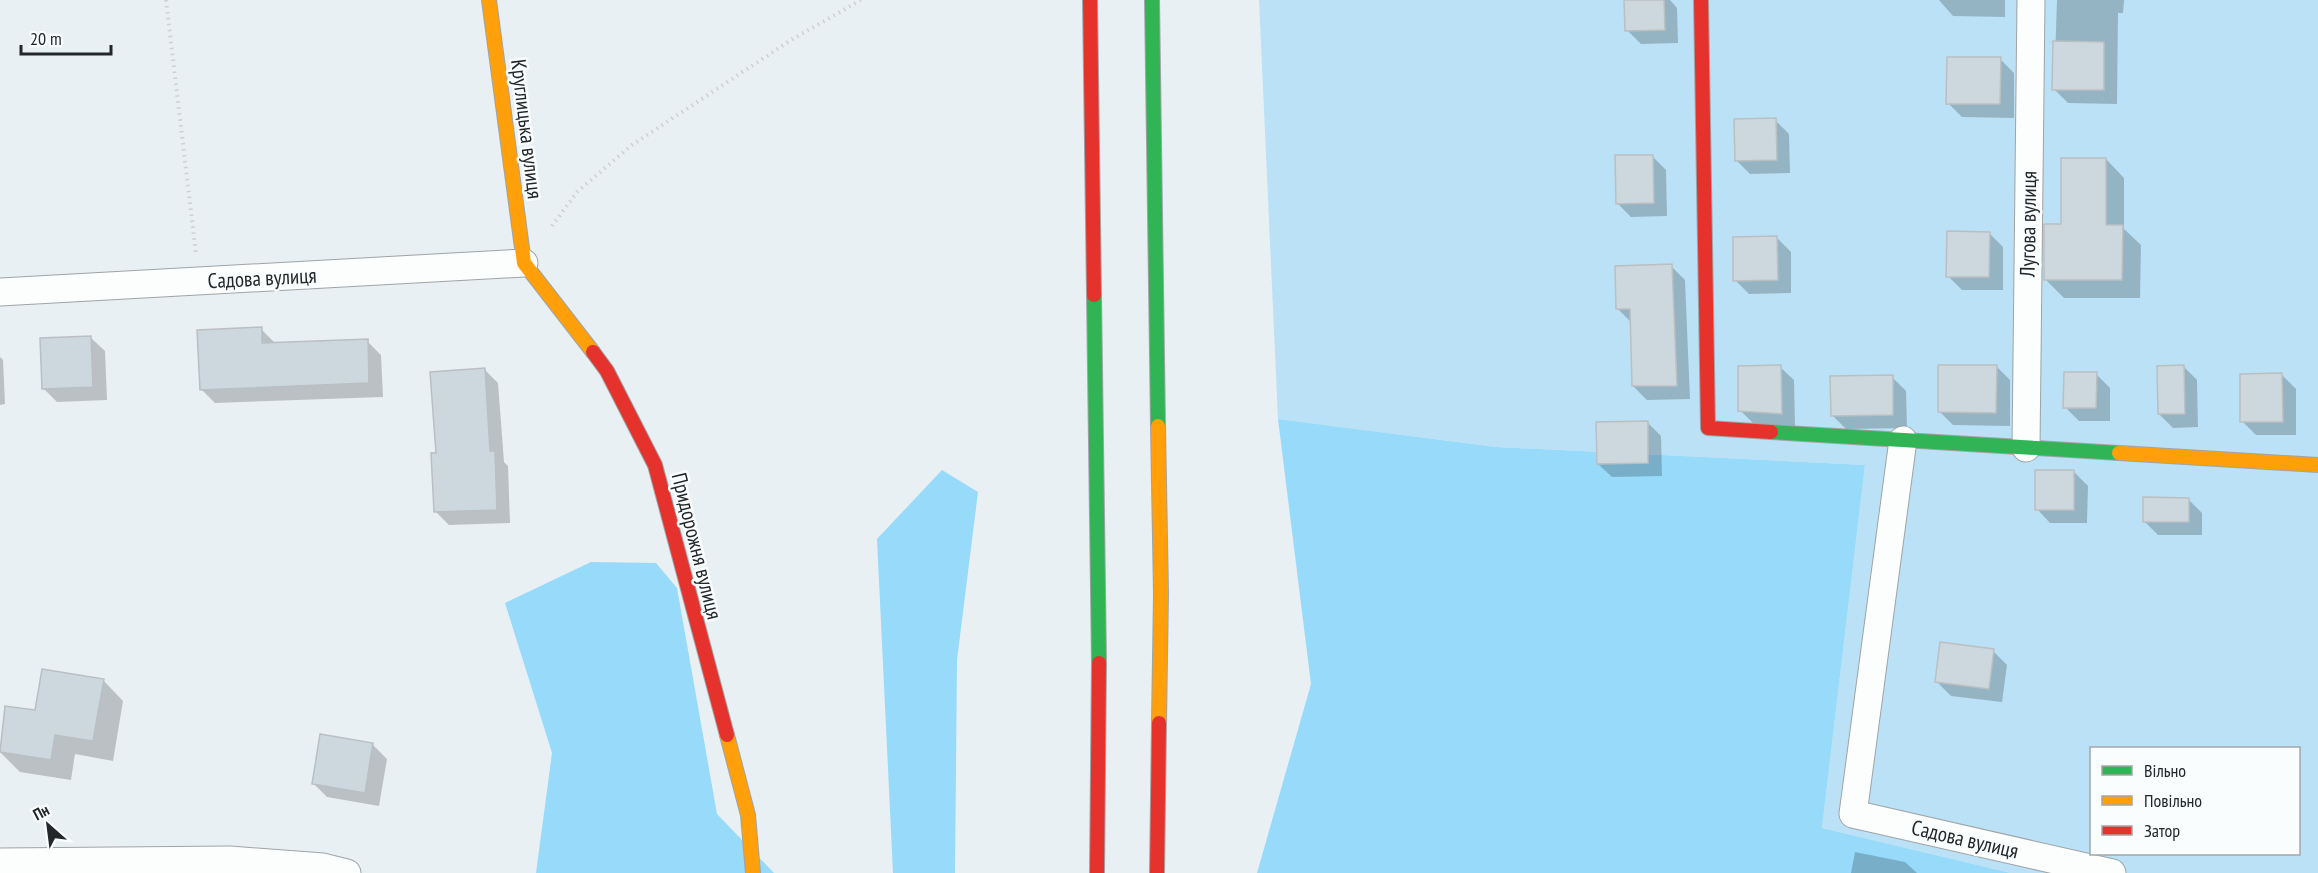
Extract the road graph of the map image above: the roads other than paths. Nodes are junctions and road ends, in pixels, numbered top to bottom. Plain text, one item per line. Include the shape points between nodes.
1 (489, 0) edge
2 (1090, 0) edge
3 (1152, 0) edge
4 (1701, 0) edge
5 (2031, 0) edge
6 (524, 263) junction
7 (0, 292) edge
8 (1903, 440) junction
9 (2026, 448) junction
10 (2318, 465) edge
11 (0, 862) edge
12 (347, 873) edge
13 (753, 873) edge
14 (1097, 873) edge
15 (1157, 873) edge
16 (2112, 873) edge

1 - 6 main road, Круглицька вулиця
2 - 14 main road via 1099,606
3 - 15 main road via 1161,594
4 - 8 main road via 1708,428
5 - 9 street, Лугова вулиця
6 - 7 street, Садова вулиця
6 - 13 main road, Придорожня вулиця via 606,371 655,465 748,815
8 - 9 main road
8 - 16 street, Садова вулиця via 1853,814
9 - 10 main road
11 - 12 street via 230,860 323,867

